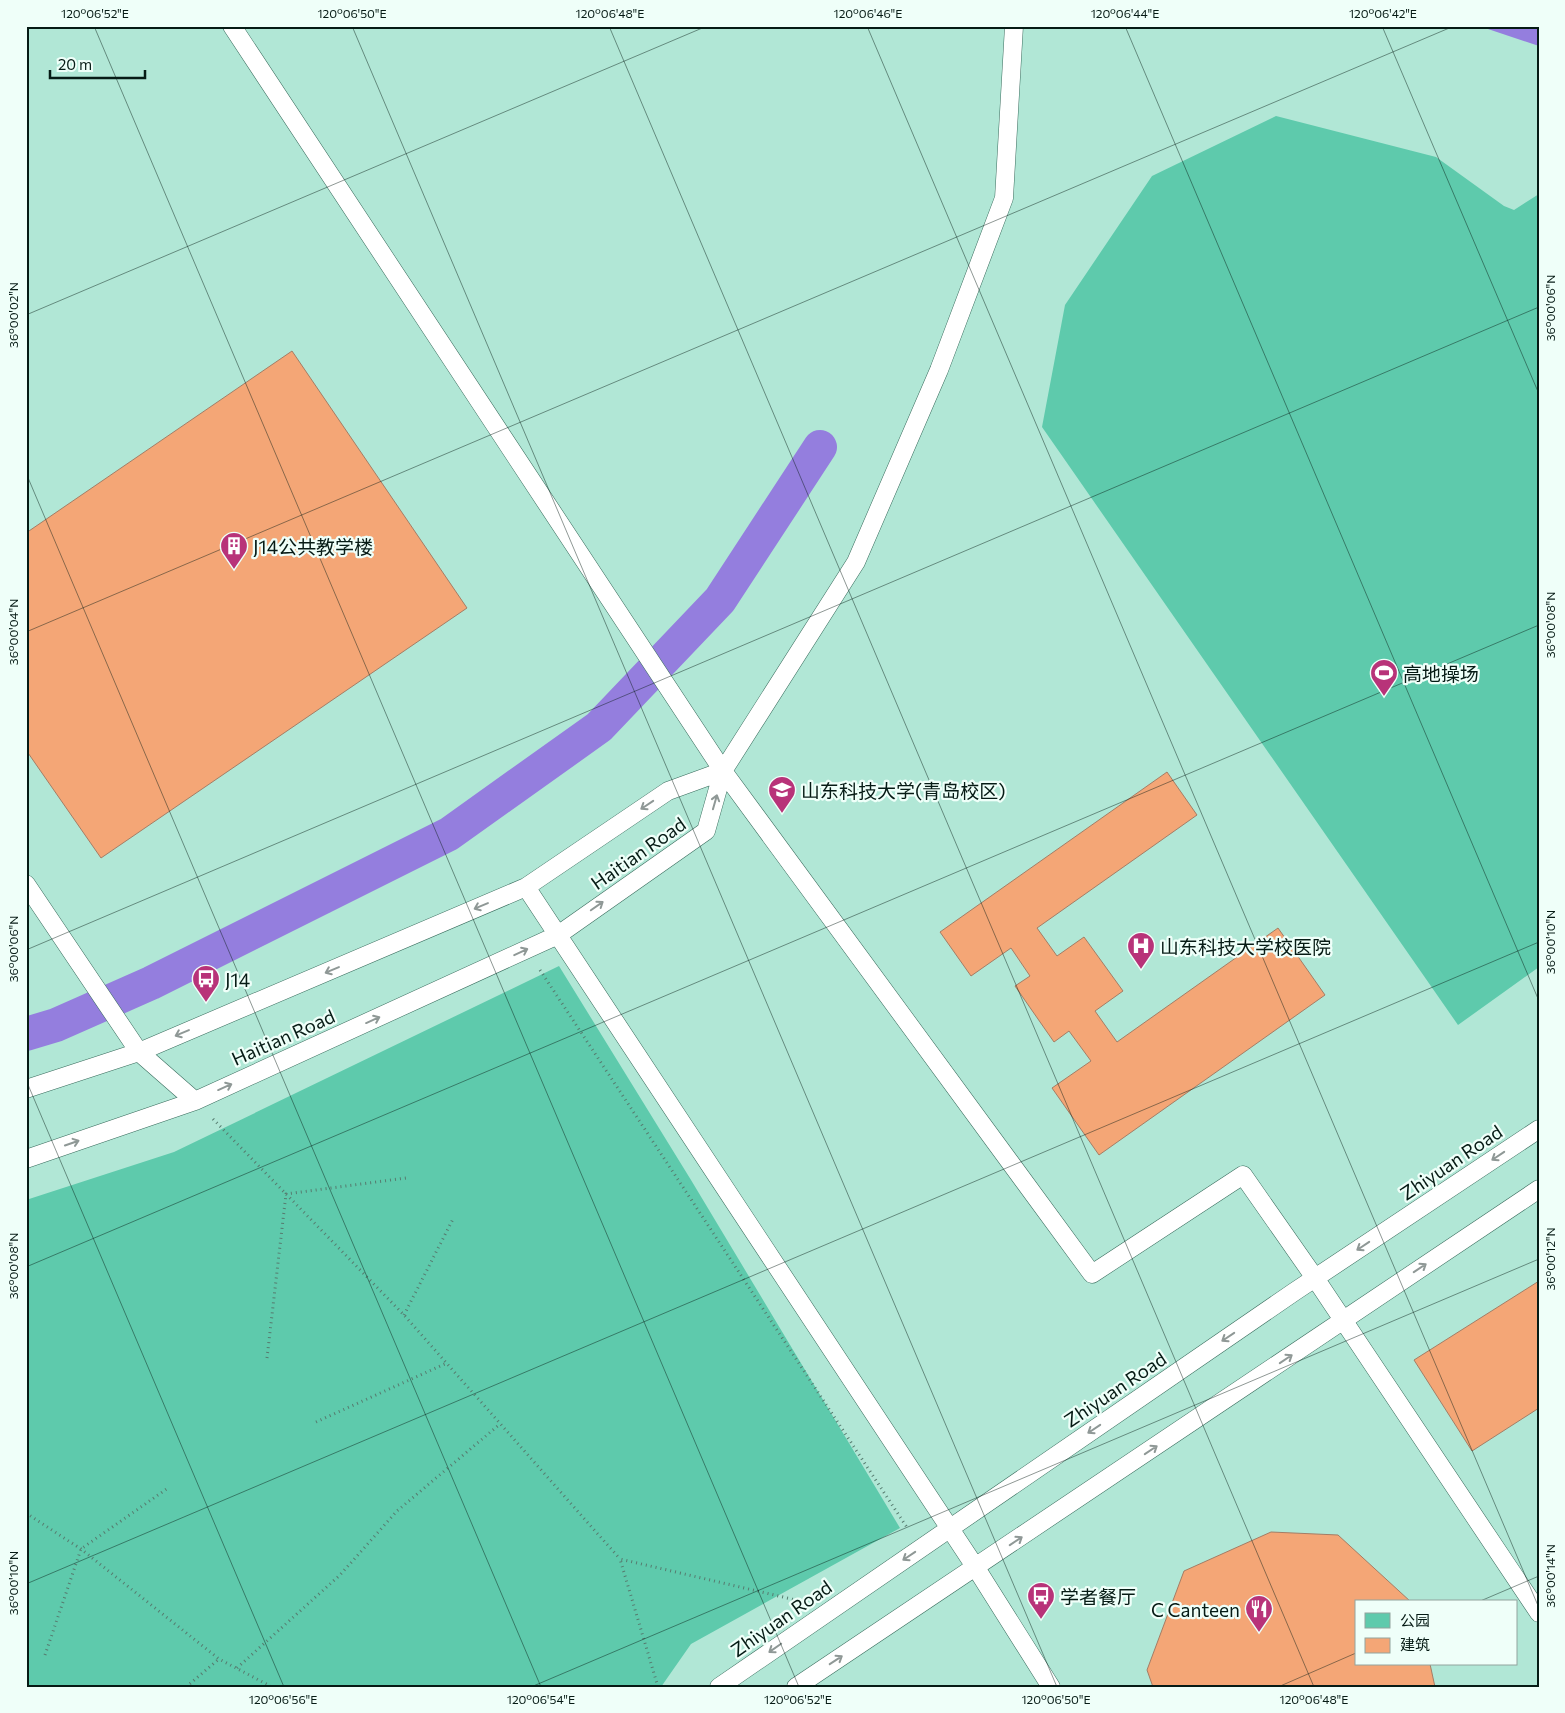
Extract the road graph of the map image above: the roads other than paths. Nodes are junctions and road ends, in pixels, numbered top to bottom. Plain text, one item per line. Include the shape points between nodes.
1 (232, 26) edge
2 (1014, 26) edge
3 (723, 771) junction
4 (26, 884) edge
5 (526, 887) junction
6 (558, 935) junction
7 (139, 1052) junction
8 (26, 1089) edge
9 (195, 1101) junction
10 (1539, 1129) edge
11 (26, 1158) edge
12 (1539, 1189) edge
13 (1315, 1278) junction
14 (1343, 1320) junction
15 (949, 1528) junction
16 (976, 1568) junction
17 (1539, 1613) edge
18 (719, 1687) edge
19 (796, 1687) edge
20 (1051, 1687) edge

1 - 3 lane
2 - 3 lane via 1004,198 939,370 856,562
3 -> 5 lane, Haitian Road via 668,791
6 -> 3 lane, Haitian Road via 706,831
3 - 13 lane via 1092,1274 1243,1175
4 - 7 lane
5 - 6 lane
5 -> 7 lane, Haitian Road
9 -> 6 lane, Haitian Road
6 - 15 lane
7 - 8 lane, Haitian Road
7 - 9 lane
11 -> 9 lane, Haitian Road
10 -> 13 lane, Zhiyuan Road
14 -> 12 lane
13 - 14 lane
13 -> 15 lane, Zhiyuan Road
16 -> 14 lane
14 - 17 lane
15 - 16 lane
15 -> 18 lane, Zhiyuan Road
19 -> 16 lane
16 - 20 lane

